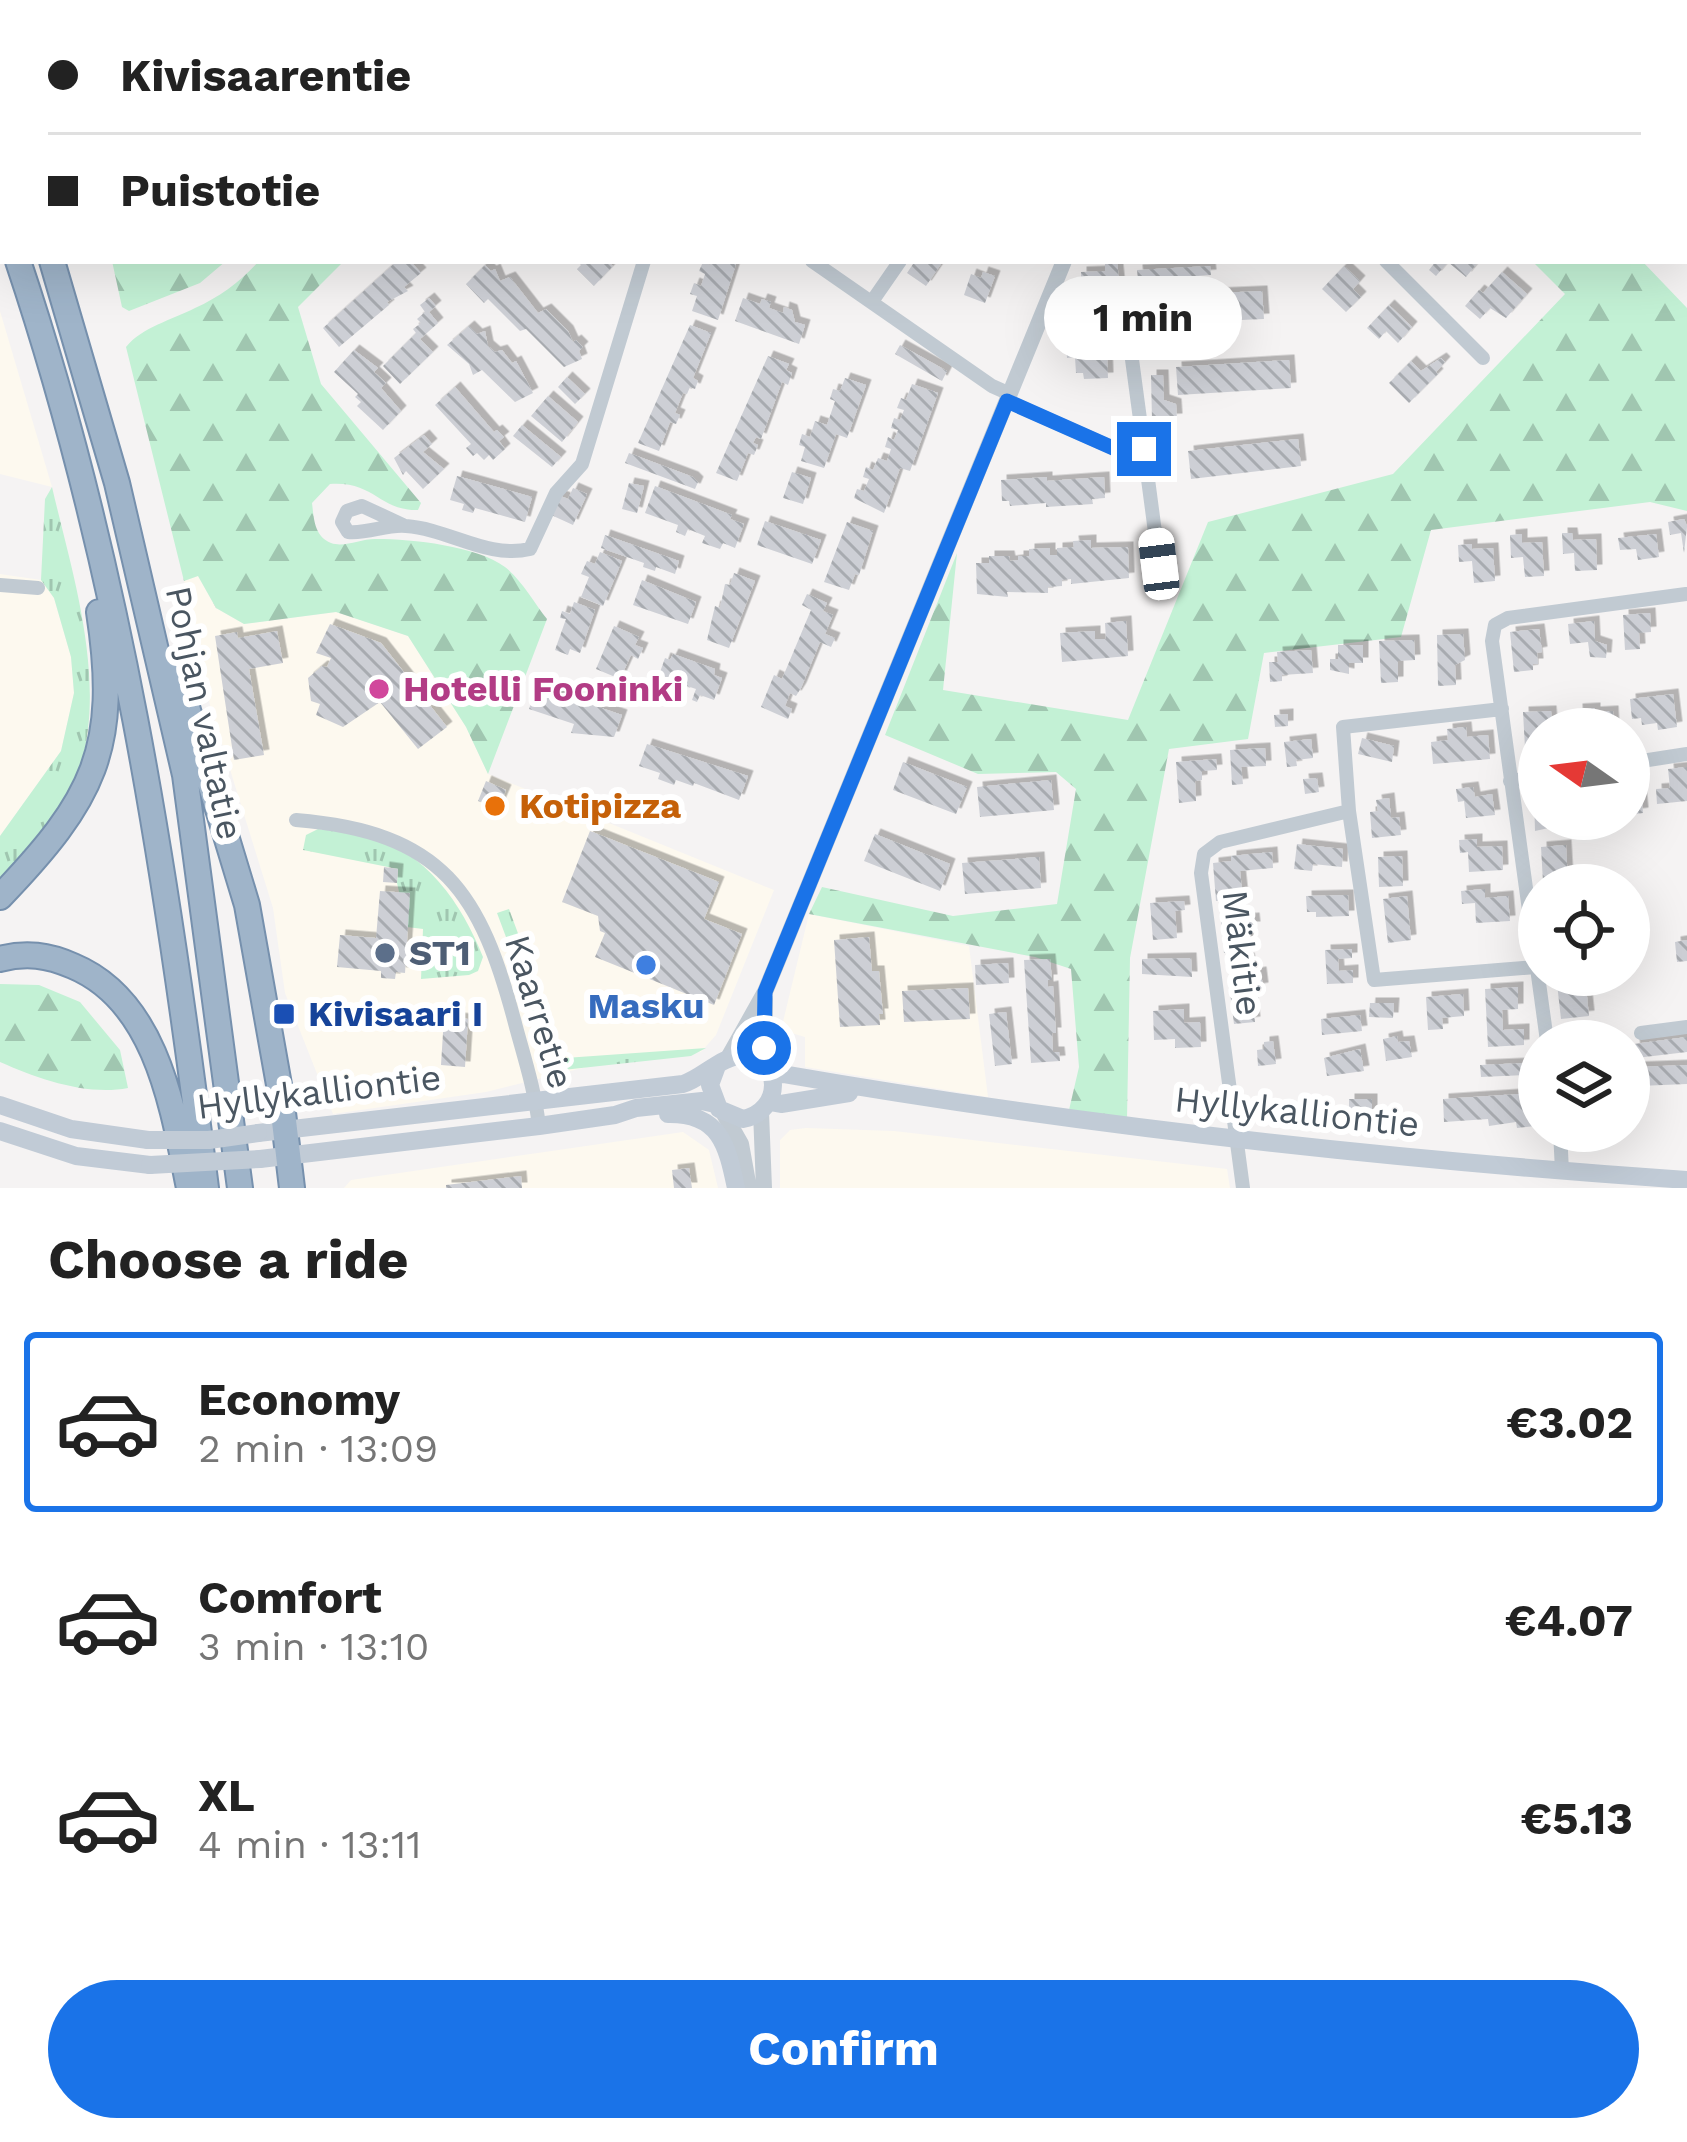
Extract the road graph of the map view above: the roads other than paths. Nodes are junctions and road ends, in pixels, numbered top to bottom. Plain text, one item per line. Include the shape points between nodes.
1 (19, 264) edge
2 (53, 264) edge
3 (643, 264) edge
4 (817, 264) edge
5 (898, 264) edge
6 (1063, 264) edge
7 (1389, 264) edge
8 (873, 300) junction
9 (46, 351) junction
10 (1130, 352) dead end
11 (1483, 358) dead end
12 (1008, 398) junction
13 (1144, 449) junction
14 (117, 483) junction
15 (403, 525) dead end
16 (0, 585) edge
17 (1162, 585) dead end
18 (38, 588) dead end
19 (1686, 594) edge
20 (1502, 709) junction
21 (1687, 754) edge
22 (1650, 760) edge
23 (1518, 781) edge
24 (1510, 782) junction
25 (1349, 811) junction
26 (296, 820) dead end
27 (1522, 864) edge
28 (0, 897) edge
29 (0, 959) edge
30 (1518, 968) edge
31 (765, 992) junction
32 (1687, 1027) edge
33 (1650, 1032) edge
34 (723, 1062) junction
35 (768, 1071) junction
36 (902, 1094) junction
37 (536, 1099) junction
38 (0, 1105) edge
39 (766, 1107) junction
40 (719, 1109) junction
41 (615, 1115) junction
42 (539, 1126) junction
43 (0, 1130) edge
44 (285, 1130) junction
45 (1236, 1141) junction
46 (1561, 1152) edge
47 (288, 1156) junction
48 (1562, 1171) junction
49 (1687, 1180) edge
50 (189, 1188) edge
51 (206, 1188) edge
52 (240, 1188) edge
53 (292, 1188) edge
54 (736, 1188) edge
55 (749, 1188) edge
56 (764, 1188) edge
57 (1243, 1188) edge

1 - 9 highway, Pohjan valtatie
2 - 14 highway, Pohjan valtatie
3 - 15 street via 582,464 556,493 530,548 510,554
4 - 8 street
5 - 8 street
6 - 12 street
7 - 11 street
8 - 12 street
9 - 28 highway via 94,583 106,724 80,802
9 - 51 highway, Pohjan valtatie via 136,714
10 - 13 street
12 - 13 street via 1122,452
12 - 31 street
13 - 17 street
14 - 44 highway via 247,905
14 - 52 highway, Pohjan valtatie via 185,776
16 - 18 street
19 - 20 street via 1495,625
20 - 24 street
20 - 25 street via 1343,727
21 - 22 street
23 - 24 street
24 - 27 street
25 - 30 street via 1375,980
25 - 45 street, Mäkitie via 1220,842 1204,854
26 - 37 street, Kaarretie via 393,838 460,888 496,958
29 - 50 highway via 59,960 85,970 127,1006 158,1067
31 - 34 street
31 - 35 street
32 - 33 street
34 - 35 main road via 747,1056
34 - 37 main road, Hyllykalliontie via 683,1084
34 - 40 main road via 710,1085
35 - 36 main road, Hyllykalliontie
35 - 39 main road
36 - 39 main road, Hyllykalliontie via 835,1093
36 - 45 main road, Hyllykalliontie
37 - 42 street, Kaarretie
37 - 44 main road, Hyllykalliontie
38 - 44 main road, Hyllykalliontie, bridge via 71,1129 148,1140
39 - 40 main road via 743,1119
39 - 56 street
40 - 41 main road, Hyllykalliontie via 702,1101
40 - 55 street via 741,1144
41 - 42 main road, Hyllykalliontie
41 - 54 main road via 680,1114 708,1124 727,1146
42 - 47 main road, Hyllykalliontie
43 - 47 main road, Hyllykalliontie, bridge via 76,1156 151,1165
44 - 47 highway
45 - 48 main road, Hyllykalliontie
45 - 57 street
46 - 48 street
47 - 53 highway
48 - 49 main road, Hyllykalliontie

